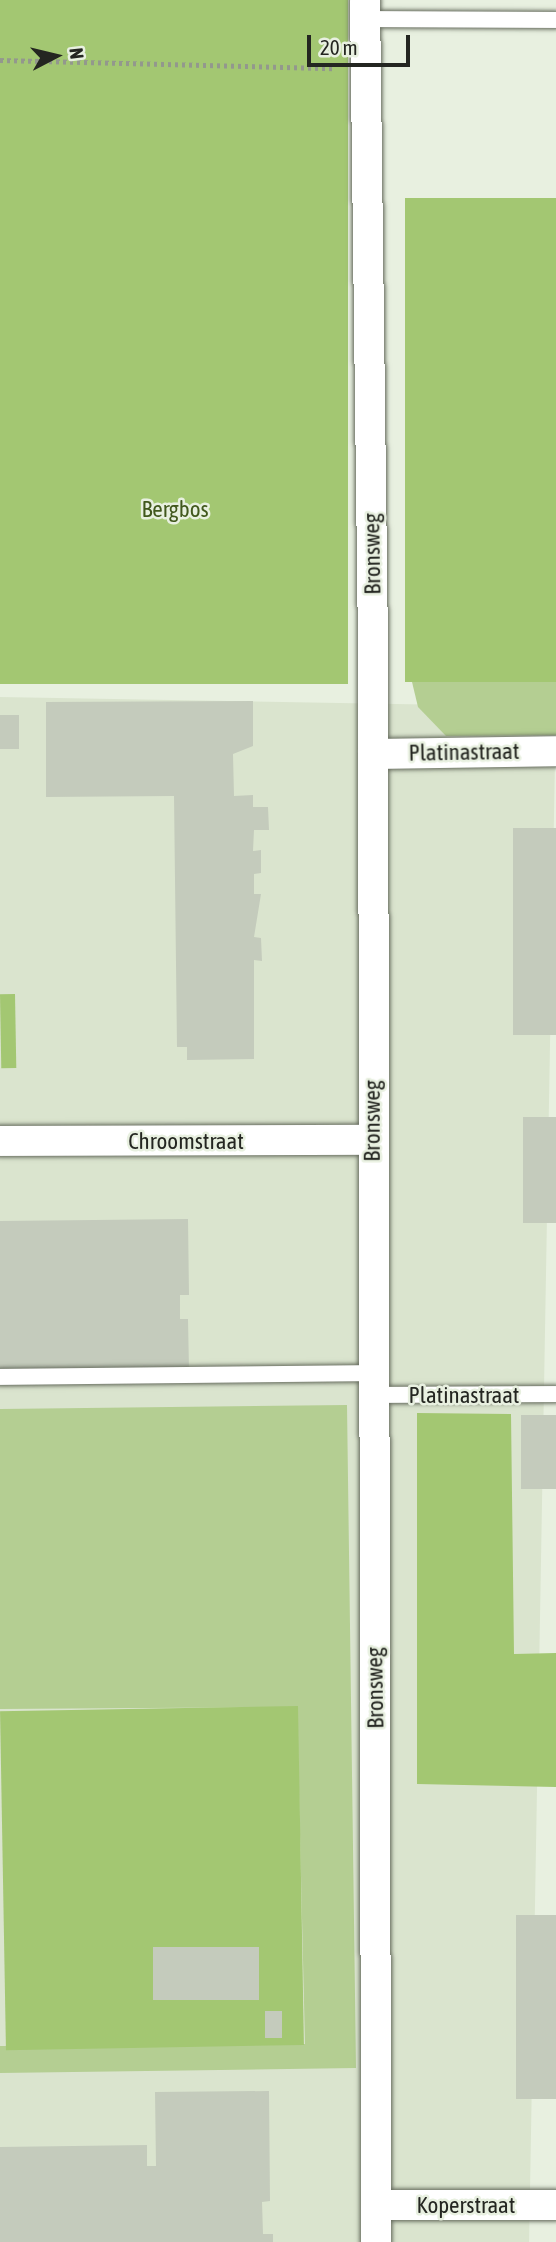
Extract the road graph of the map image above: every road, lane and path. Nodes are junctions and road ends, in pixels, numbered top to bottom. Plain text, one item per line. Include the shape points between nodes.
1 (365, 10) edge
2 (556, 20) edge
3 (0, 60) edge
4 (365, 69) junction
5 (556, 751) edge
6 (373, 754) junction
7 (372, 1140) junction
8 (0, 1141) edge
9 (0, 1377) edge
10 (372, 1384) junction
11 (556, 1394) edge
12 (376, 2205) junction
13 (556, 2205) edge
14 (376, 2242) edge

1 - 2 lane
1 - 4 street, Bronsweg
3 - 4 path
4 - 6 street, Bronsweg
5 - 6 street, Platinastraat
6 - 7 street, Bronsweg
7 - 8 street, Chroomstraat
7 - 10 street, Bronsweg
9 - 10 lane, Platinastraat
10 - 11 lane, Platinastraat
10 - 12 street, Bronsweg
12 - 13 street, Koperstraat
12 - 14 street, Bronsweg

